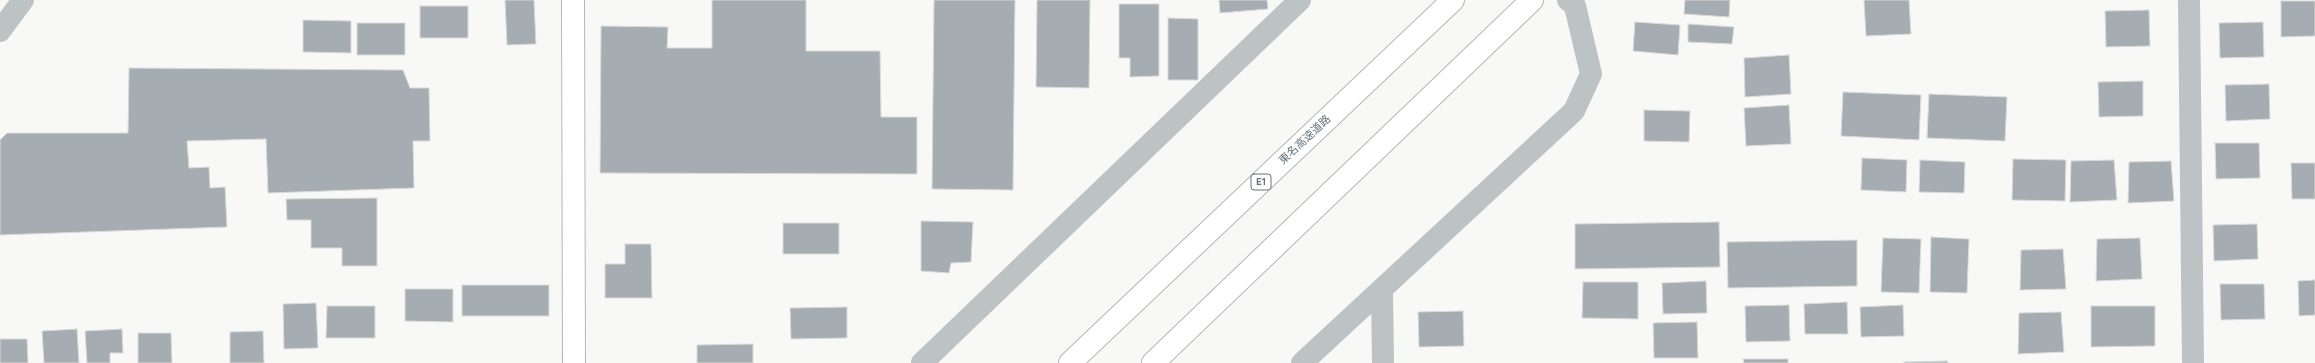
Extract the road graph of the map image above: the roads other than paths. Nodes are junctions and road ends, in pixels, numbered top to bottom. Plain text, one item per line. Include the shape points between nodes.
1 (23, 0) edge
2 (573, 0) edge
3 (1300, 0) edge
4 (1452, 0) edge
5 (1532, 0) edge
6 (1568, 0) edge
7 (2189, 0) edge
8 (0, 31) edge
9 (1382, 289) junction
10 (574, 363) edge
11 (922, 363) edge
12 (1070, 363) edge
13 (1153, 363) edge
14 (1302, 363) edge
15 (1383, 363) edge
16 (2193, 363) edge

1 - 8 street
2 - 10 main road
3 - 11 street
4 - 12 main road, 東名高速道路 / E1
5 - 13 main road
6 - 9 street via 1575,6 1591,74 1574,112
7 - 16 street
9 - 14 street
9 - 15 street

